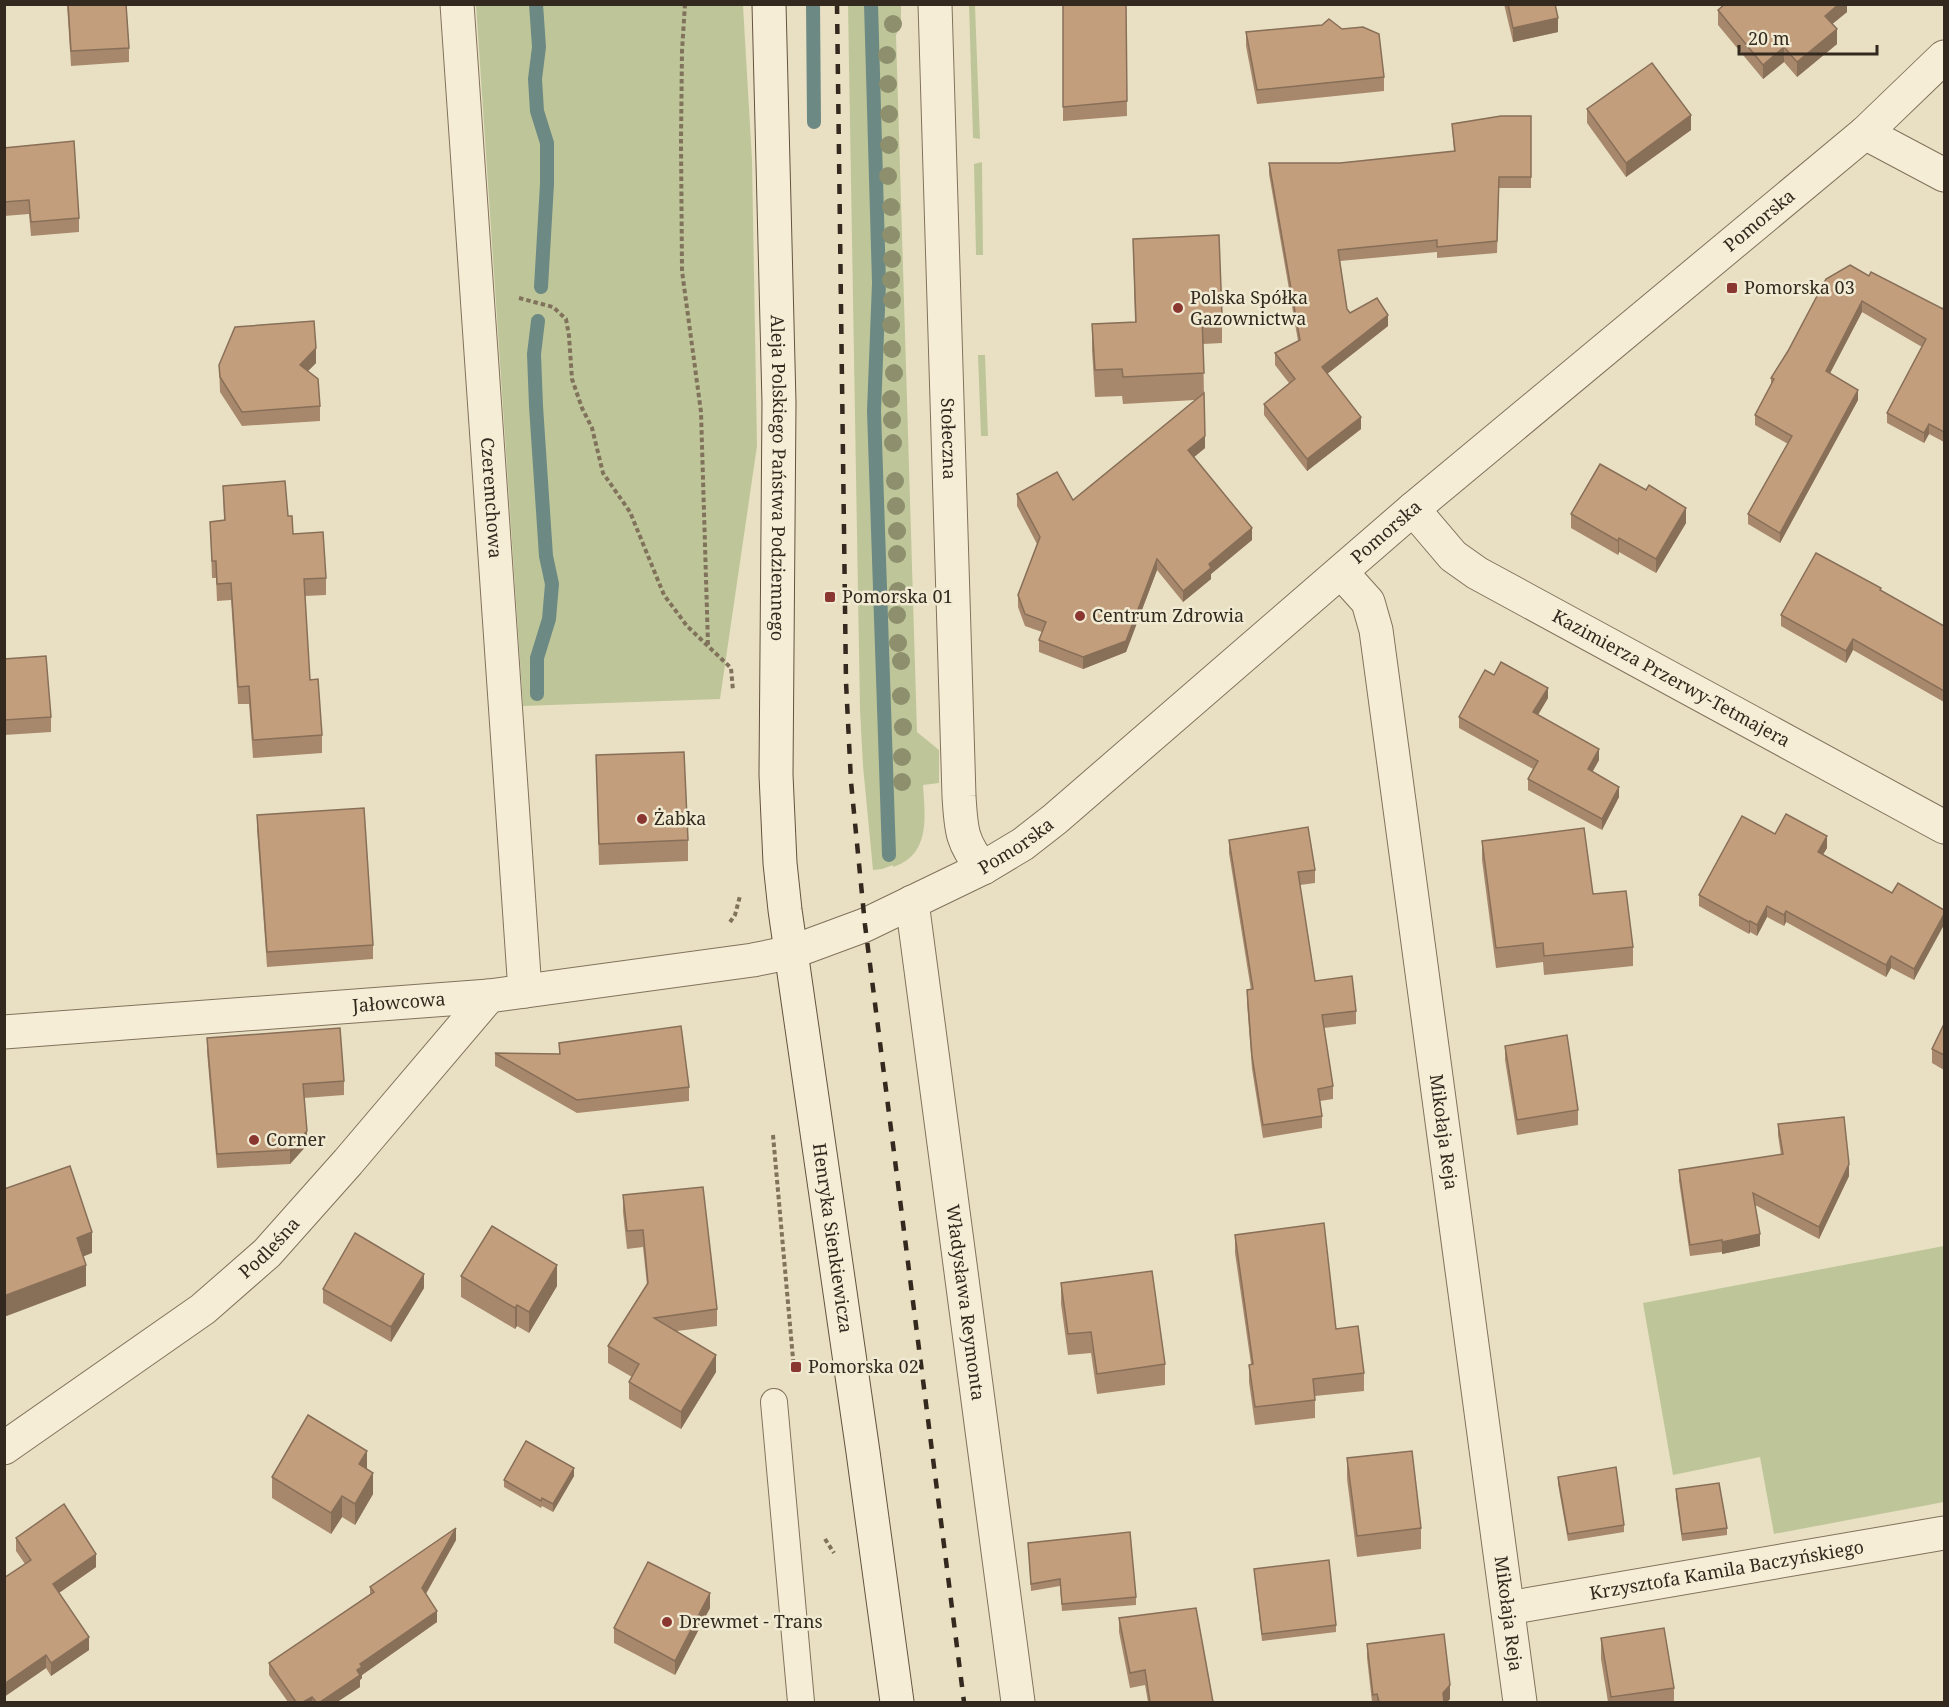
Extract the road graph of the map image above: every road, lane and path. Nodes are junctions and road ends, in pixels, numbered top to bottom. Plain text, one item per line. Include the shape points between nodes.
1 (457, 4) edge
2 (685, 4) edge
3 (769, 4) edge
4 (935, 4) edge
5 (1944, 57) edge
6 (1865, 133) junction
7 (1944, 175) edge
8 (476, 284) junction
9 (1413, 509) junction
10 (1341, 572) junction
11 (708, 645) junction
12 (731, 668) dead end
13 (1944, 827) edge
14 (983, 868) junction
15 (912, 902) junction
16 (792, 952) junction
17 (525, 991) junction
18 (489, 996) junction
19 (4, 1032) edge
20 (772, 1129) dead end
21 (795, 1379) dead end
22 (774, 1402) dead end
23 (4, 1448) edge
24 (1944, 1533) edge
25 (1508, 1608) junction
26 (801, 1702) edge
27 (897, 1702) edge
28 (1017, 1702) edge
29 (1520, 1702) edge

1 - 8 street, Czeremchowa
2 - 11 path via 681,270 701,412
3 - 16 street, Aleja Polskiego Państwa Podziemnego via 779,403 776,776 780,863
4 - 14 street, Stołeczna via 959,796 964,839 970,854
5 - 6 street, Pomorska
6 - 7 street
6 - 9 street, Pomorska
8 - 11 path via 553,307 566,318 572,379 592,428 603,473 630,512 664,595 687,626
8 - 17 street, Czeremchowa
9 - 10 street, Pomorska
9 - 13 street, Kazimierza Przerwy-Tetmajera via 1453,556 1477,573
10 - 14 street, Pomorska via 1055,819
10 - 25 street, Mikołaja Reja via 1368,602 1376,630
11 - 12 path
14 - 15 street, Pomorska
15 - 16 street, Pomorska via 865,925
15 - 28 street, Władysława Reymonta
16 - 17 street, Jałowcowa
16 - 27 street, Henryka Sienkiewicza
17 - 18 street, Jałowcowa
18 - 19 street, Jałowcowa
18 - 23 street, Podleśna via 267,1254 203,1309
20 - 21 path
22 - 26 lane
24 - 25 street, Krzysztofa Kamila Baczyńskiego
25 - 29 street, Mikołaja Reja

